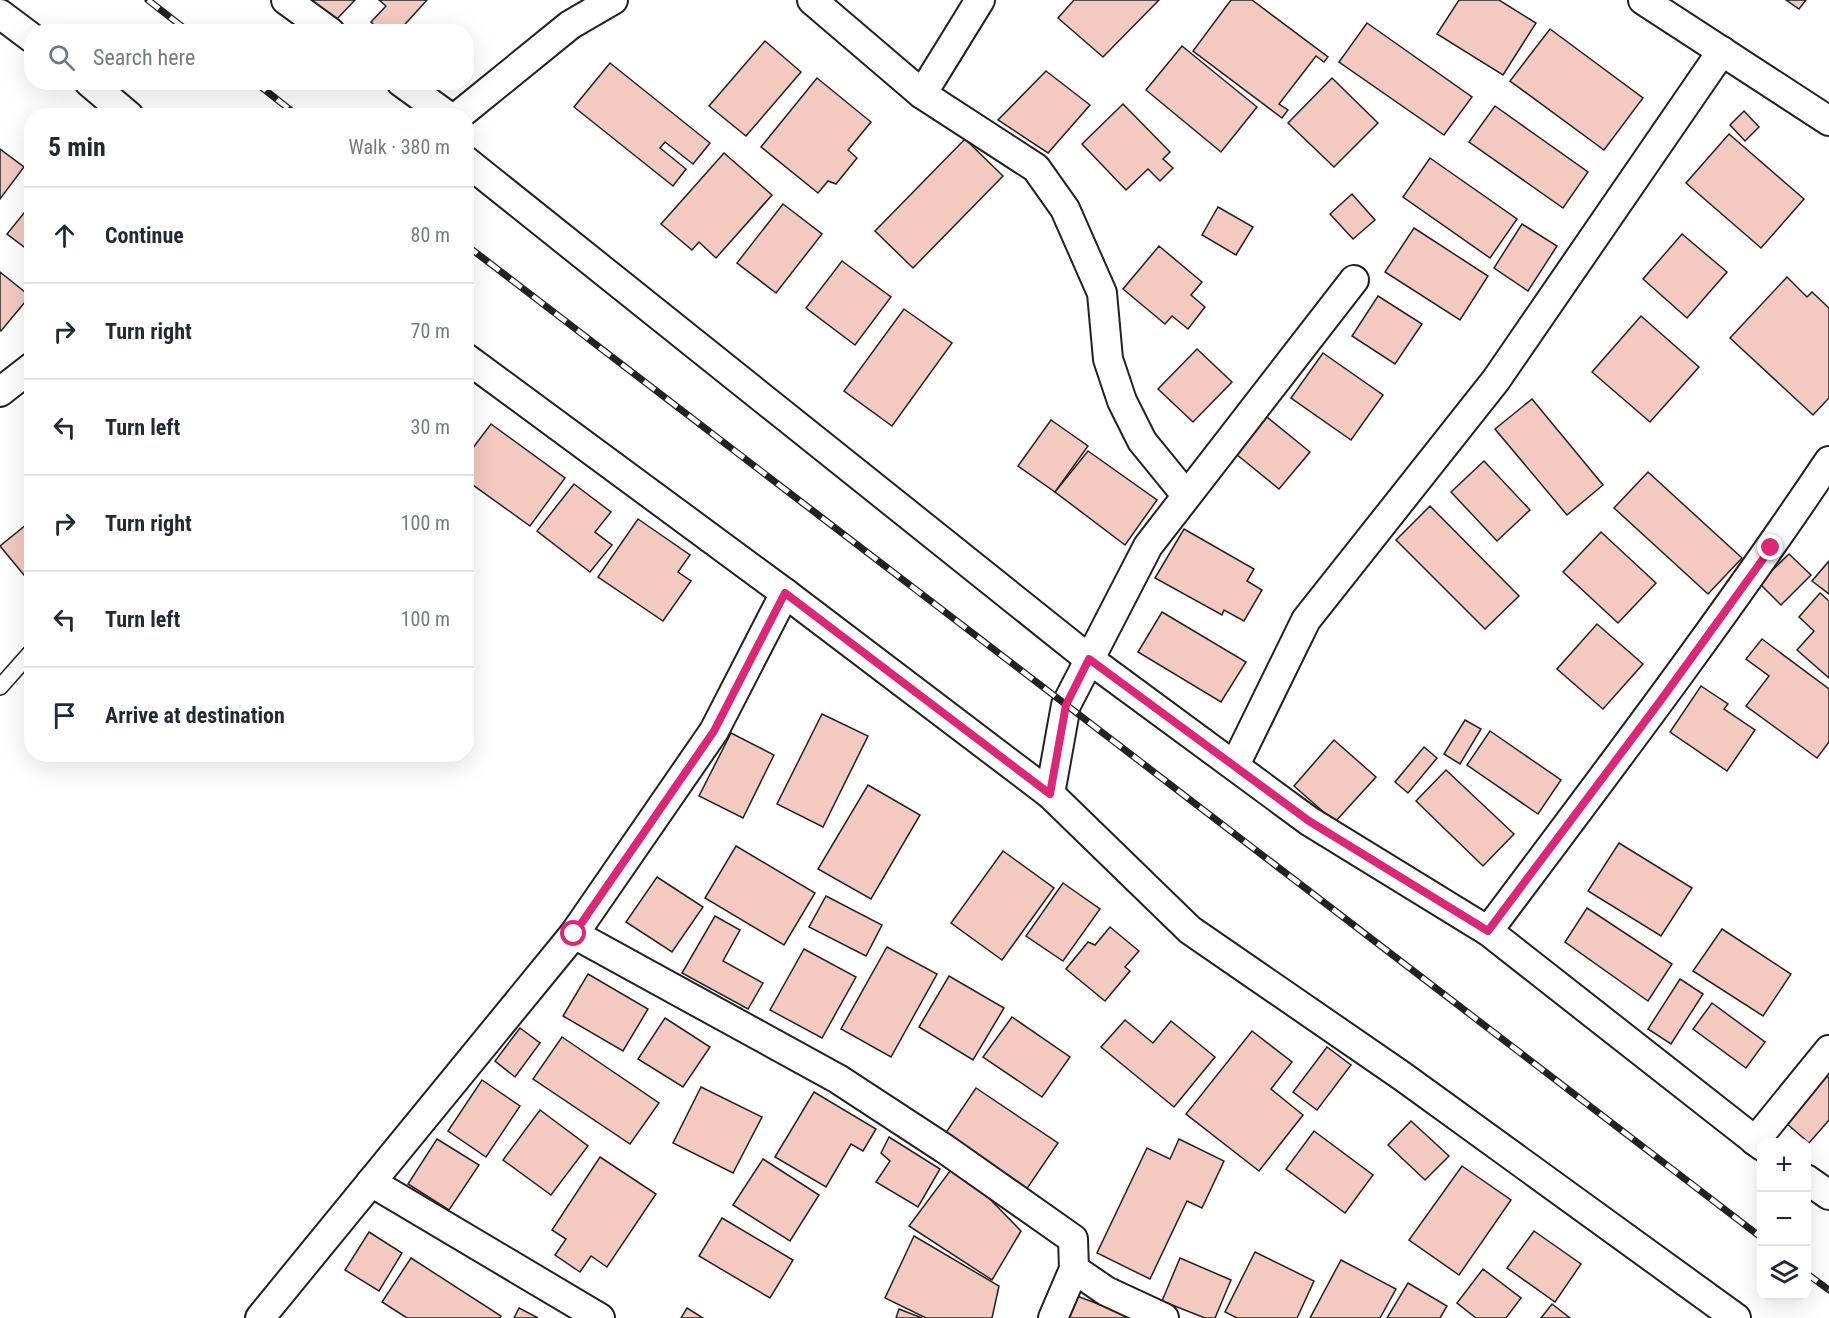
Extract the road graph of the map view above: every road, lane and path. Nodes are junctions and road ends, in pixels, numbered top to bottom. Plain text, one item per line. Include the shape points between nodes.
1 (286, 0) edge
2 (613, 0) edge
3 (812, 0) edge
4 (980, 0) edge
5 (1642, 0) edge
6 (0, 14) edge
7 (319, 24) edge
8 (24, 32) edge
9 (1722, 51) junction
10 (98, 90) edge
11 (413, 90) edge
12 (922, 94) junction
13 (120, 108) edge
14 (437, 108) edge
15 (468, 108) edge
16 (1827, 116) edge
17 (474, 167) edge
18 (1354, 280) dead end
19 (474, 364) edge
20 (24, 373) edge
21 (0, 392) edge
22 (1829, 461) edge
23 (1186, 495) junction
24 (785, 593) junction
25 (1089, 659) junction
26 (24, 660) edge
27 (0, 687) edge
28 (1235, 765) junction
29 (1050, 794) junction
30 (1488, 931) junction
31 (574, 934) junction
32 (1829, 1050) edge
33 (1763, 1138) edge
34 (1757, 1143) edge
35 (371, 1182) junction
36 (1811, 1182) edge
37 (1829, 1195) edge
38 (1074, 1269) junction
39 (260, 1318) edge
40 (600, 1318) edge
41 (1053, 1318) edge
42 (1164, 1318) edge
43 (1736, 1318) edge

1 - 7 street
2 - 15 street via 570,25
3 - 12 street
4 - 12 street
5 - 9 street
6 - 8 street
9 - 16 street
9 - 28 street via 1496,380 1306,620
10 - 13 street
11 - 14 street
12 - 23 street via 1036,168 1065,208 1102,293 1108,359 1122,401 1142,441
17 - 25 street
18 - 23 street
19 - 24 street
20 - 21 street
22 - 30 street via 1730,605
23 - 25 street via 1148,546
24 - 29 street
24 - 31 street via 714,731
25 - 28 street
25 - 29 street via 1066,705
26 - 27 lane
28 - 30 street via 1309,821
29 - 43 street via 1190,930 1402,1076
30 - 34 street
31 - 35 street
31 - 38 street via 838,1079 935,1142 1073,1239
32 - 33 street
35 - 39 street
35 - 40 street
36 - 37 street
38 - 41 street
38 - 42 street via 1106,1291

